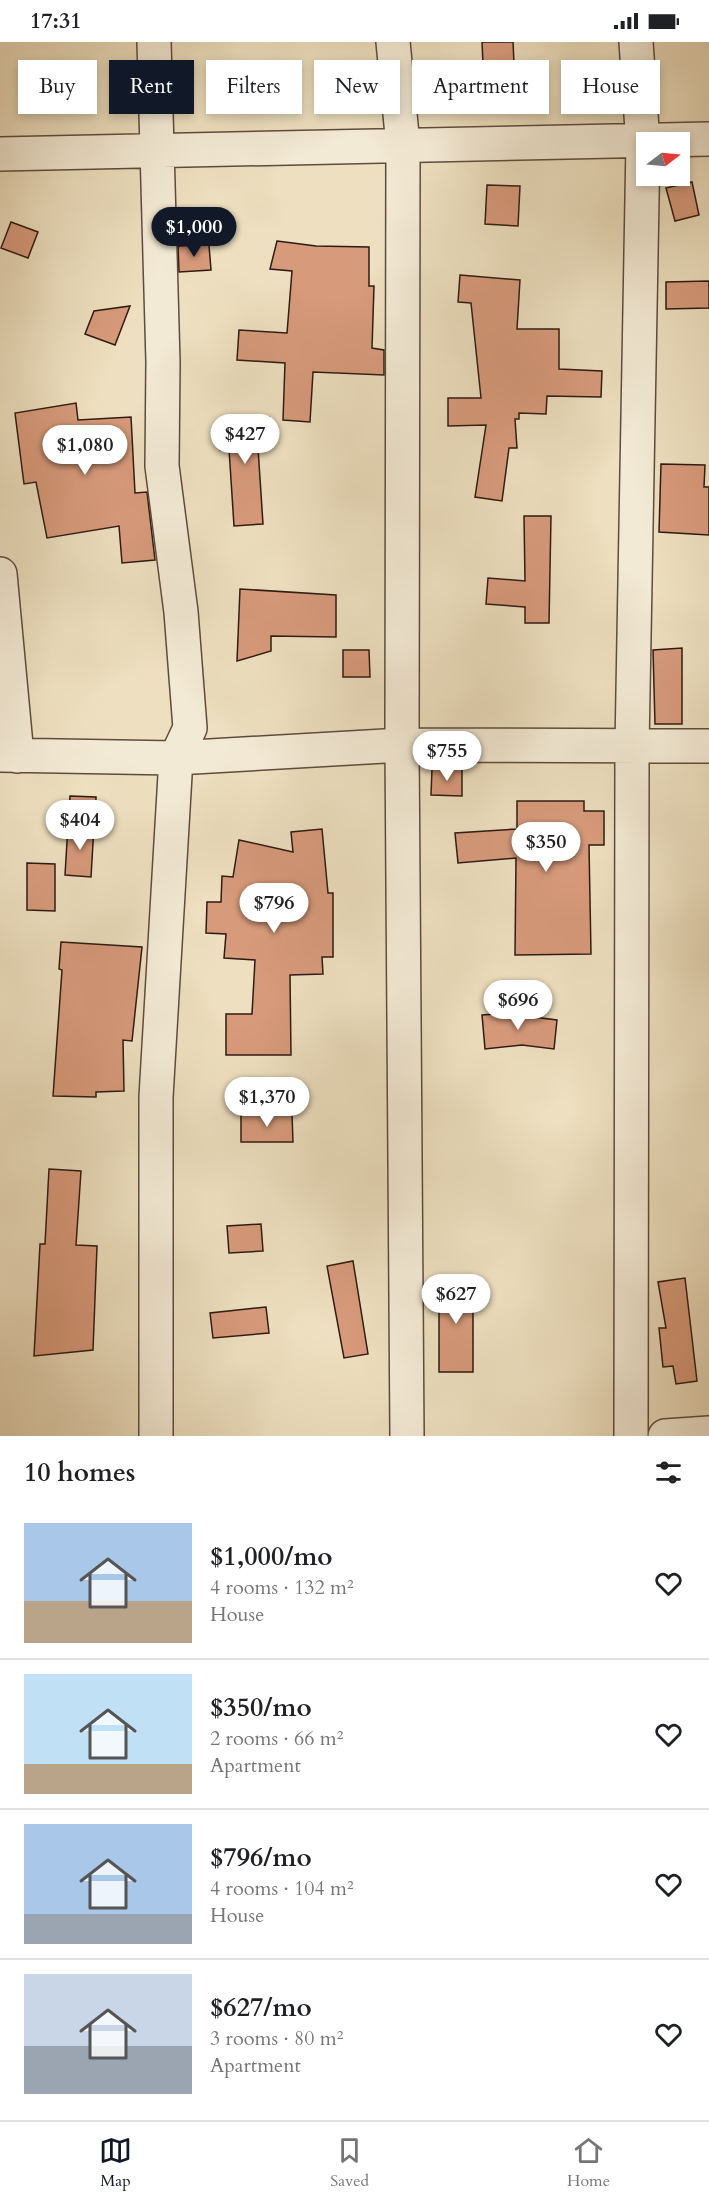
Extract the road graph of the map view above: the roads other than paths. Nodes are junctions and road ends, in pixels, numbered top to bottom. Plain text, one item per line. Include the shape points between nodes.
1 (154, 42) edge
2 (393, 42) edge
3 (636, 42) edge
4 (640, 132) edge
5 (690, 139) edge
6 (709, 139) edge
7 (636, 140) edge
8 (403, 146) junction
9 (157, 151) junction
10 (0, 154) edge
11 (642, 186) edge
12 (0, 574) edge
13 (402, 745) junction
14 (632, 746) junction
15 (709, 746) edge
16 (9, 756) edge
17 (176, 758) junction
18 (709, 1433) edge
19 (156, 1436) edge
20 (407, 1436) edge
21 (631, 1436) edge
22 (665, 1436) edge

1 - 9 street
2 - 8 street
3 - 4 street
5 - 6 street
7 - 8 street
8 - 9 street
8 - 13 street
9 - 10 street
9 - 17 street via 162,466 181,612 190,728
11 - 14 street
12 - 16 street
13 - 14 street
13 - 17 street
13 - 20 street
14 - 15 street
14 - 21 street
16 - 17 street
17 - 19 street via 156,1097
18 - 22 street

